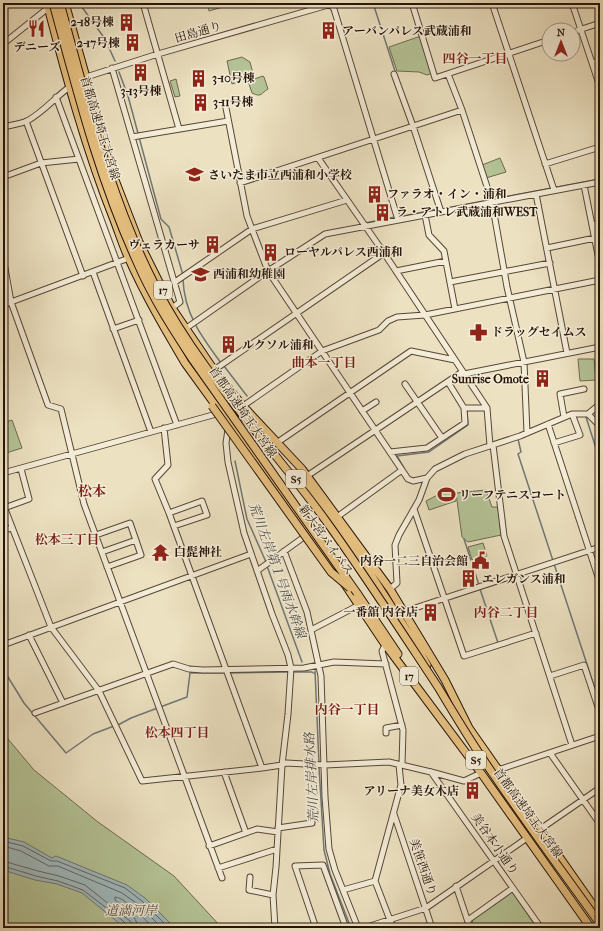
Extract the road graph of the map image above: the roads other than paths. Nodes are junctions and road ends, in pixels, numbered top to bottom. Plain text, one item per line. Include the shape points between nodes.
1 (60, 3) edge
2 (65, 3) edge
3 (143, 3) edge
4 (412, 3) edge
5 (492, 3) edge
6 (572, 3) edge
7 (331, 4) edge
8 (50, 5) edge
9 (579, 22) edge
10 (600, 23) edge
11 (581, 29) joint
12 (541, 43) edge
13 (3, 44) edge
14 (158, 54) junction
15 (509, 54) junction
16 (600, 60) edge
17 (592, 63) junction
18 (112, 68) junction
19 (394, 74) dead end
20 (448, 74) junction
21 (86, 77) junction
22 (70, 87) junction
23 (600, 87) edge
24 (56, 97) junction
25 (226, 108) dead end
26 (462, 110) junction
27 (228, 120) junction
28 (26, 121) junction
29 (413, 126) junction
30 (3, 127) edge
31 (179, 129) junction
32 (132, 137) junction
33 (373, 140) junction
34 (600, 147) edge
35 (318, 158) junction
36 (79, 159) junction
37 (42, 163) junction
38 (545, 164) junction
39 (3, 176) edge
40 (600, 182) edge
41 (240, 183) junction
42 (584, 185) junction
43 (554, 190) junction
44 (536, 194) junction
45 (347, 200) junction
46 (492, 202) junction
47 (441, 212) junction
48 (425, 215) junction
49 (398, 220) junction
50 (600, 223) edge
51 (592, 225) junction
52 (365, 226) junction
53 (252, 229) junction
54 (595, 238) junction
55 (547, 248) junction
56 (384, 253) junction
57 (3, 257) edge
58 (129, 258) junction
59 (446, 261) junction
60 (118, 263) junction
61 (550, 263) junction
62 (600, 265) edge
63 (268, 271) junction
64 (396, 271) junction
65 (93, 272) junction
66 (505, 272) junction
67 (83, 276) junction
68 (600, 280) edge
69 (175, 282) junction
70 (450, 282) junction
71 (555, 289) junction
72 (510, 298) junction
73 (11, 302) junction
74 (3, 305) edge
75 (172, 308) junction
76 (455, 309) junction
77 (296, 313) junction
78 (425, 315) junction
79 (139, 320) junction
80 (113, 329) junction
81 (185, 329) junction
82 (600, 346) edge
83 (322, 351) junction
84 (567, 353) junction
85 (455, 360) junction
86 (524, 362) junction
87 (186, 363) junction
88 (214, 370) junction
89 (463, 373) junction
90 (448, 382) junction
91 (405, 384) dead end
92 (584, 389) dead end
93 (350, 393) junction
94 (376, 402) dead end
95 (418, 402) junction
96 (600, 404) edge
97 (243, 406) junction
98 (464, 408) junction
99 (487, 408) junction
100 (362, 411) junction
101 (221, 412) junction
102 (572, 414) junction
103 (588, 414) junction
104 (564, 417) junction
105 (229, 423) junction
106 (548, 424) junction
107 (176, 425) junction
108 (600, 426) edge
109 (164, 428) junction
110 (375, 430) junction
111 (151, 432) junction
112 (527, 433) junction
113 (442, 438) junction
114 (278, 442) junction
115 (226, 443) junction
116 (554, 443) junction
117 (244, 444) junction
118 (492, 445) junction
119 (390, 452) junction
120 (71, 454) junction
121 (21, 468) junction
122 (302, 469) junction
123 (402, 470) junction
124 (3, 474) edge
125 (307, 476) junction
126 (427, 478) junction
127 (4, 506) edge
128 (414, 509) junction
129 (169, 513) junction
130 (337, 517) junction
131 (174, 526) junction
132 (12, 528) junction
133 (3, 530) edge
134 (309, 534) junction
135 (96, 535) junction
136 (136, 540) junction
137 (600, 547) edge
138 (284, 551) junction
139 (590, 551) junction
140 (102, 552) junction
141 (251, 554) junction
142 (107, 567) junction
143 (257, 571) junction
144 (517, 575) junction
145 (192, 576) junction
146 (600, 583) edge
147 (390, 589) junction
148 (357, 593) junction
149 (444, 598) junction
150 (120, 602) junction
151 (359, 605) junction
152 (403, 612) junction
153 (50, 627) junction
154 (311, 630) junction
155 (536, 633) junction
156 (29, 635) junction
157 (3, 645) edge
158 (386, 645) junction
159 (386, 664) junction
160 (317, 666) junction
161 (291, 671) junction
162 (227, 672) junction
163 (146, 674) junction
164 (550, 676) junction
165 (439, 690) junction
166 (99, 691) junction
167 (63, 703) junction
168 (35, 713) dead end
169 (600, 713) edge
170 (402, 725) junction
171 (386, 733) dead end
172 (600, 736) edge
173 (572, 745) junction
174 (550, 753) junction
175 (323, 765) junction
176 (401, 765) junction
177 (282, 766) junction
178 (262, 768) junction
179 (498, 770) junction
180 (224, 772) junction
181 (431, 772) junction
182 (481, 773) junction
183 (183, 777) junction
184 (600, 788) edge
185 (583, 800) junction
186 (311, 812) dead end
187 (394, 814) junction
188 (600, 824) edge
189 (278, 830) junction
190 (539, 830) junction
191 (246, 833) junction
192 (527, 838) junction
193 (209, 846) junction
194 (277, 850) junction
195 (494, 860) junction
196 (218, 868) junction
197 (250, 877) dead end
198 (222, 878) dead end
199 (375, 881) junction
200 (456, 886) junction
201 (513, 888) junction
202 (343, 890) junction
203 (273, 895) junction
204 (426, 908) junction
205 (600, 915) edge
206 (390, 920) junction
207 (468, 920) junction
208 (600, 924) edge
209 (275, 928) edge
210 (316, 928) edge
211 (346, 928) edge
212 (358, 928) edge
213 (364, 928) edge
214 (393, 928) edge
215 (432, 928) edge
216 (470, 928) edge
217 (541, 928) edge
218 (591, 928) edge
219 (596, 928) edge

1 - 165 highway, 首都高速埼玉大宮線 / S5, bridge via 108,174 131,234 155,286 198,356 303,489 359,568
2 - 21 highway, 新大宮バイパス / 17
3 - 14 street
4 - 20 street via 435,78
5 - 15 street
6 - 9 street
7 - 14 street, 田島通り
7 - 33 street
8 - 13 street
8 - 22 highway, 新大宮バイパス / 17
8 - 148 highway, 首都高速埼玉大宮線 / S5, bridge via 105,182 137,263 150,288 176,335
10 - 11 street
11 - 17 street
12 - 15 street
14 - 18 street, 田島通り
14 - 31 street
15 - 20 street
15 - 38 street
16 - 17 street
17 - 23 street
18 - 21 street, 田島通り
18 - 32 street
19 - 29 street
20 - 26 street
21 - 22 street, 田島通り
21 - 75 highway, 新大宮バイパス / 17 via 115,180 139,242
22 - 24 street, 田島通り
22 - 58 highway, 新大宮バイパス / 17 via 101,187
24 - 28 street, 田島通り
24 - 36 street
25 - 27 street
26 - 29 street
26 - 46 street
27 - 31 street
27 - 41 street
28 - 30 street
28 - 37 street
29 - 33 street
29 - 47 street
31 - 32 street
32 - 69 street
33 - 35 street
33 - 49 street
34 - 38 street
35 - 41 street
35 - 45 street
36 - 37 street
36 - 60 street
37 - 39 street
37 - 67 street
38 - 43 street
40 - 42 street
41 - 53 street
42 - 43 street
42 - 51 street
43 - 44 street
44 - 46 street
44 - 55 street
45 - 52 street
45 - 53 street
46 - 47 street
46 - 66 street
47 - 48 street
48 - 49 street
48 - 59 street via 429,235 444,251
49 - 52 street
50 - 51 street
51 - 54 street
52 - 56 street
52 - 63 street via 325,234
53 - 63 street
53 - 69 street
54 - 55 street
54 - 62 street
55 - 61 street
56 - 64 street
56 - 77 street
57 - 73 street
58 - 60 street
58 - 87 highway, 新大宮バイパス / 17 via 150,302
59 - 64 street
59 - 70 street
60 - 65 street
60 - 79 street
61 - 66 street
61 - 71 street
63 - 77 street
63 - 81 street
64 - 78 street
65 - 67 street
65 - 80 street
66 - 70 street
66 - 72 street
67 - 73 street
68 - 71 street
69 - 75 street via 180,302
70 - 76 street
71 - 72 street
71 - 84 street
72 - 76 street
72 - 86 street
73 - 74 street
73 - 120 street via 48,406 61,409
75 - 81 highway, 新大宮バイパス / 17
76 - 78 street
77 - 83 street
77 - 88 street
78 - 83 street via 388,321 379,330
78 - 85 street
79 - 80 street
79 - 107 street
80 - 111 street
81 - 88 highway, 新大宮バイパス / 17
82 - 84 street
83 - 93 street
83 - 97 street
84 - 86 street
85 - 89 street
85 - 93 street via 411,351
86 - 89 street
86 - 112 street
87 - 101 highway, 新大宮バイパス / 17
87 - 148 highway, S5, bridge via 192,378 331,572
88 - 97 highway, 新大宮バイパス / 17
89 - 90 street
89 - 99 street
90 - 95 street
90 - 98 street
91 - 95 street
92 - 104 street via 560,394
93 - 100 street
93 - 114 street
94 - 100 street
95 - 110 street
95 - 113 street
96 - 103 street
97 - 105 street
97 - 114 highway, 新大宮バイパス / 17
98 - 99 street
98 - 113 street via 465,423
99 - 118 street
100 - 110 street
101 - 105 highway, 新大宮バイパス / 17
101 - 107 street
102 - 103 street
102 - 104 street
102 - 116 street via 580,435
103 - 108 street
104 - 106 street
105 - 115 street
105 - 117 highway, 新大宮バイパス / 17
106 - 112 street
106 - 116 street
107 - 109 street
109 - 111 street
109 - 129 street via 168,465 155,479
110 - 119 street
110 - 125 street
111 - 120 street
112 - 118 street
113 - 119 street via 427,448
114 - 122 highway, 新大宮バイパス / 17
115 - 117 street via 234,438
115 - 141 street via 234,492
116 - 139 street
117 - 134 highway, 新大宮バイパス / 17
118 - 126 street via 464,454 435,469
118 - 144 street via 504,536
119 - 123 street
120 - 121 street
120 - 135 street via 84,504
121 - 124 street
121 - 127 street via 29,499
122 - 125 highway, 新大宮バイパス / 17
122 - 165 highway, 17, bridge via 304,479 364,564 418,648
123 - 126 street via 408,479 413,481
123 - 130 street
125 - 130 highway, 新大宮バイパス / 17
126 - 128 street
127 - 132 street
128 - 147 street via 395,545 397,583
128 - 149 street
129 - 131 street
129 - 131 street via 202,502 207,515
130 - 147 highway, 新大宮バイパス / 17
131 - 145 street
132 - 133 street
132 - 153 street
134 - 138 street
134 - 151 highway, 新大宮バイパス / 17
135 - 136 street via 130,524
135 - 140 street
136 - 140 street
136 - 142 street via 141,555
137 - 139 street
138 - 143 street
138 - 154 street via 308,612
139 - 144 street
139 - 146 street
140 - 142 street
141 - 143 street
141 - 145 street
142 - 150 street
143 - 161 street via 288,655
144 - 149 street
144 - 155 street
145 - 150 street
145 - 162 street
147 - 152 highway, 新大宮バイパス / 17
148 - 219 highway, 首都高速埼玉大宮線 / S5 via 388,640
149 - 152 street
149 - 155 street via 464,656
150 - 153 street
150 - 163 street
151 - 154 street
151 - 158 highway, 新大宮バイパス / 17
152 - 179 highway, 新大宮バイパス / 17 via 445,680 469,728
153 - 156 street
153 - 166 street
154 - 160 street
155 - 164 street
156 - 157 street
156 - 167 street
158 - 159 street via 382,651
158 - 182 highway, 新大宮バイパス / 17
159 - 160 street via 334,662
159 - 170 street
160 - 161 street
160 - 175 street via 321,676
161 - 162 street
161 - 177 street
162 - 163 street via 189,669 173,664
162 - 178 street
163 - 166 street
163 - 183 street
164 - 169 street via 584,665
164 - 173 street
165 - 208 highway, 首都高速埼玉大宮線 / S5, bridge via 480,754
166 - 167 street
166 - 183 street via 142,781
167 - 168 street
170 - 171 street via 386,728
170 - 176 street
172 - 173 street
173 - 174 street
174 - 179 street
174 - 185 street
175 - 176 street via 388,762
175 - 177 street via 286,763
175 - 202 street via 329,849
176 - 181 street
176 - 187 street via 401,785
177 - 178 street
177 - 189 street
178 - 180 street
179 - 190 highway, 新大宮バイパス / 17
180 - 183 street
180 - 191 street
181 - 182 street via 464,781
181 - 195 street, 美谷本小通り
182 - 192 highway, 新大宮バイパス / 17
183 - 193 street
184 - 185 street
185 - 188 street
185 - 190 street
186 - 189 street via 312,823
187 - 199 street
187 - 204 street, 美笹西通り
189 - 191 street via 257,829
189 - 194 street
190 - 205 highway, 新大宮バイパス / 17
191 - 193 street
192 - 195 street
192 - 218 highway, 新大宮バイパス / 17
193 - 196 street
194 - 196 street
194 - 203 street via 278,867
195 - 200 street
195 - 201 street, 美谷本小通り
196 - 198 street
197 - 203 street via 249,890
199 - 202 street
199 - 206 street
200 - 204 street
200 - 207 street
201 - 207 street
201 - 217 street, 美谷本小通り
202 - 212 street
203 - 209 street
204 - 206 street
204 - 215 street, 美笹西通り
206 - 213 street
206 - 214 street
207 - 216 street
210 - 211 street via 295,866 323,865

